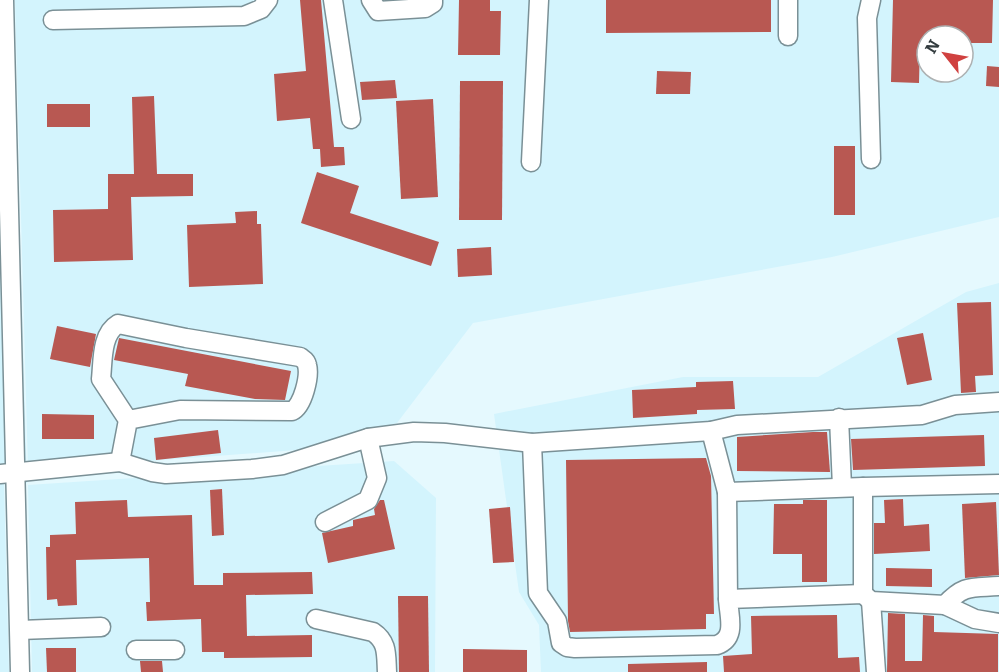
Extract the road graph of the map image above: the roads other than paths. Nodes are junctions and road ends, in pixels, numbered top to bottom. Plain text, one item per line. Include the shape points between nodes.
1 (4, 0) edge
2 (268, 0) edge
3 (333, 0) edge
4 (371, 0) edge
5 (433, 0) edge
6 (539, 0) edge
7 (788, 0) edge
8 (871, 0) edge
9 (53, 20) dead end
10 (788, 36) dead end
11 (351, 119) dead end
12 (871, 159) dead end
13 (531, 162) dead end
14 (5, 224) edge
15 (999, 402) edge
16 (840, 418) junction
17 (128, 420) junction
18 (711, 431) junction
19 (368, 438) junction
20 (532, 443) junction
21 (120, 462) junction
22 (8, 473) edge
23 (999, 484) edge
24 (863, 487) junction
25 (842, 488) junction
26 (728, 492) junction
27 (325, 522) dead end
28 (999, 586) edge
29 (867, 598) junction
30 (728, 599) junction
31 (945, 605) junction
32 (316, 619) dead end
33 (999, 623) edge
34 (101, 627) dead end
35 (20, 630) junction
36 (136, 650) dead end
37 (175, 650) dead end
38 (20, 672) edge
39 (387, 672) edge
40 (876, 672) edge

1 - 14 street
2 - 9 street via 261,9 244,16
3 - 11 street
4 - 5 street via 378,10 425,8
6 - 13 street
7 - 10 street
8 - 12 street via 867,18
14 - 22 street
15 - 16 street via 955,405 922,415
16 - 18 street via 737,425
16 - 25 street
17 - 17 street via 180,410 292,411 302,401 308,367 300,357 118,324 107,334 100,379
17 - 21 street
18 - 20 street
18 - 26 street
19 - 20 street via 445,432
19 - 21 street via 283,465 252,469 166,474
19 - 27 street via 377,478 368,500
20 - 30 street via 538,593 557,621 561,643 575,648 717,645 731,634
21 - 22 street
22 - 35 street
23 - 24 street
24 - 25 street
24 - 29 street
25 - 26 street
26 - 30 street
28 - 31 street via 966,588
29 - 30 street
29 - 31 street
29 - 40 street
31 - 33 street via 975,619
32 - 39 street via 381,637 386,646
34 - 35 street
35 - 38 street
36 - 37 street

